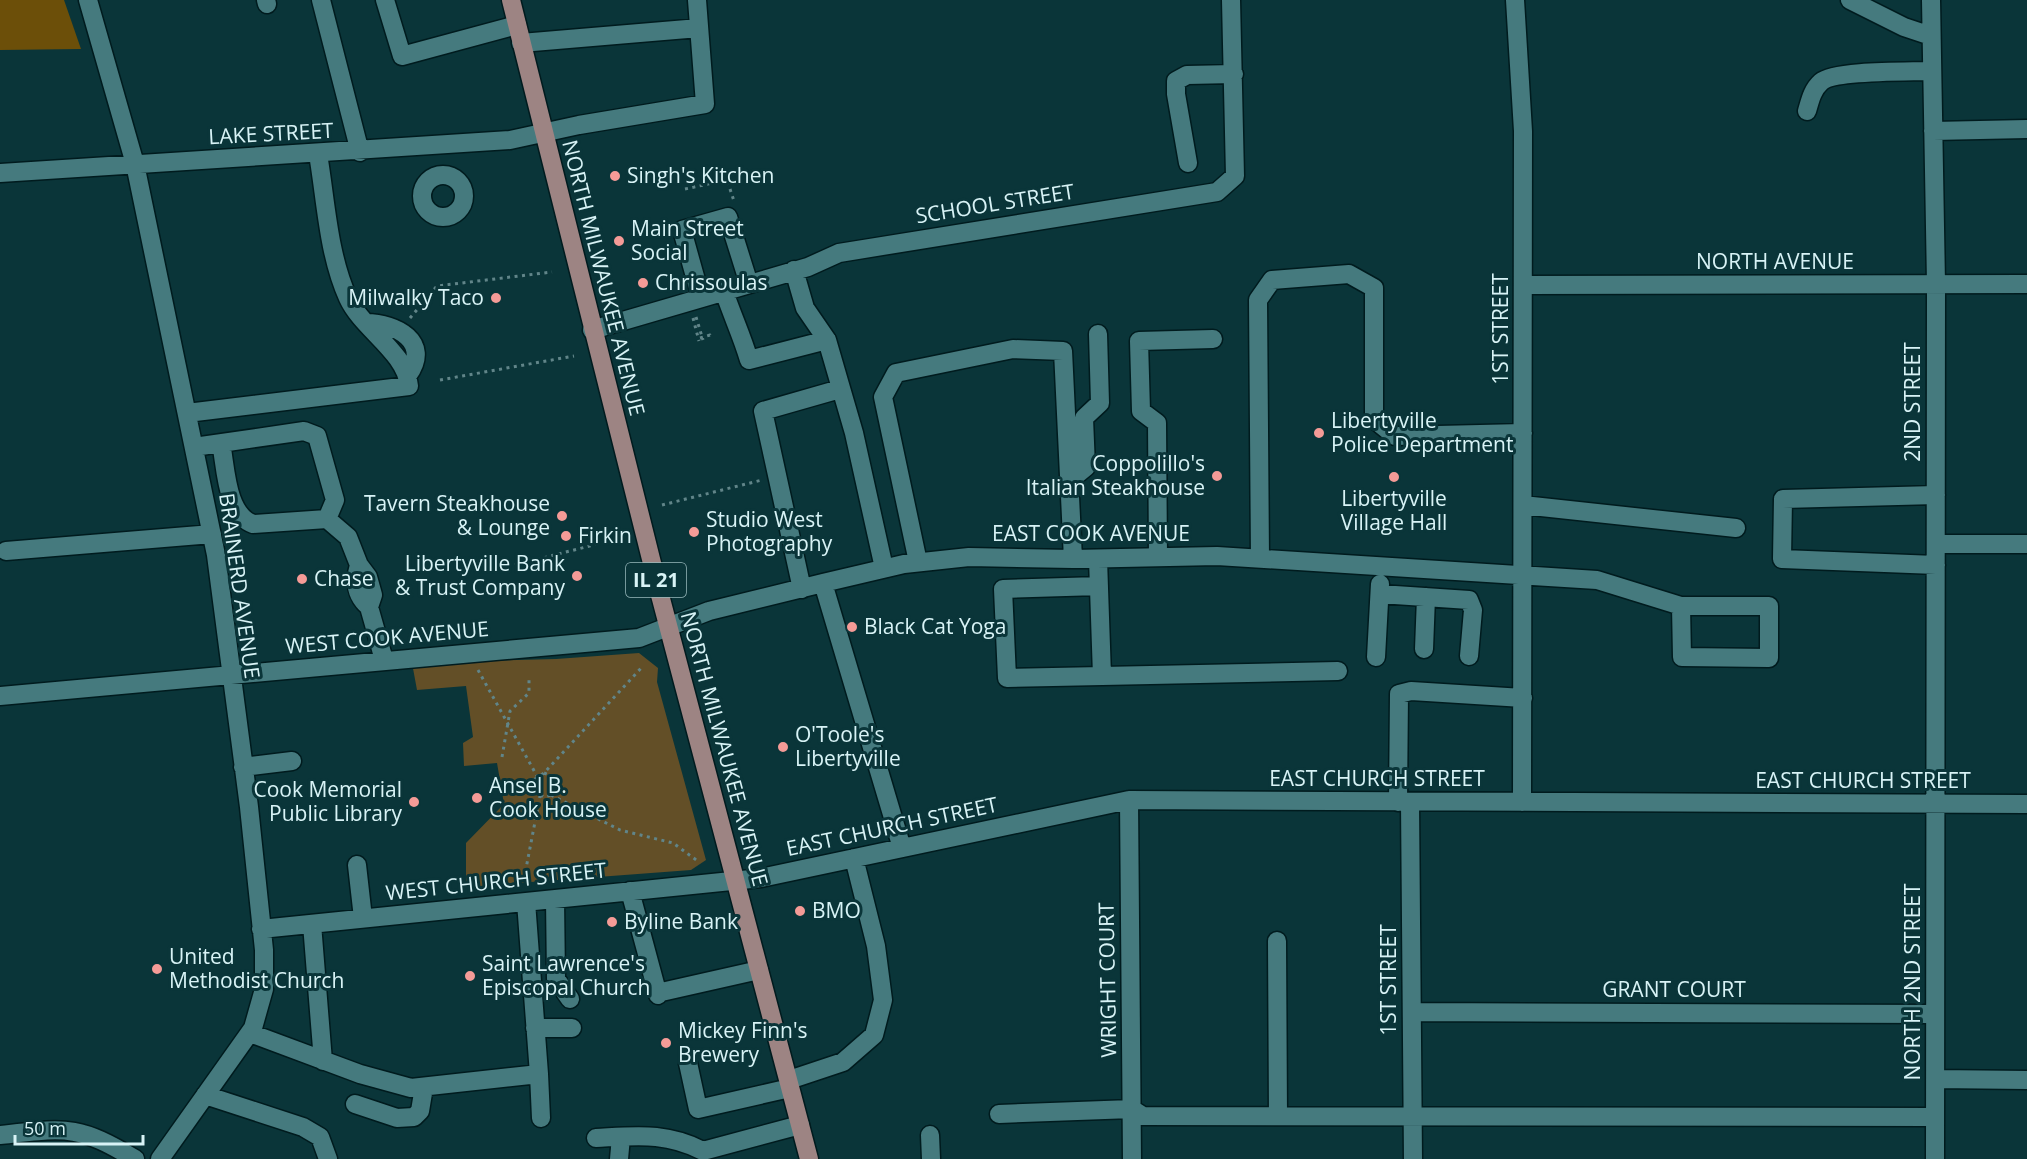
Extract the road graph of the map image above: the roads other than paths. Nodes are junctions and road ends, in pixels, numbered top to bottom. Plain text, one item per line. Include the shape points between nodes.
1 (88, 0) edge
2 (321, 0) edge
3 (385, 0) edge
4 (511, 0) edge
5 (697, 0) edge
6 (1231, 0) edge
7 (1515, 0) edge
8 (1850, 0) edge
9 (1931, 0) edge
10 (699, 28) junction
11 (519, 34) junction
12 (1931, 36) junction
13 (1932, 72) junction
14 (1234, 74) junction
15 (1807, 111) dead end
16 (2027, 129) edge
17 (1933, 131) junction
18 (543, 133) junction
19 (432, 146) junction
20 (360, 152) junction
21 (318, 154) junction
22 (1188, 163) dead end
23 (135, 164) junction
24 (0, 173) edge
25 (437, 176) dead end
26 (794, 270) junction
27 (749, 284) junction
28 (1936, 284) junction
29 (2027, 284) edge
30 (1523, 285) junction
31 (724, 291) junction
32 (701, 298) junction
33 (592, 330) junction
34 (1098, 334) dead end
35 (1213, 339) dead end
36 (827, 340) junction
37 (840, 389) junction
38 (187, 413) junction
39 (1523, 433) junction
40 (221, 443) junction
41 (194, 447) junction
42 (1070, 481) junction
43 (230, 488) junction
44 (203, 492) junction
45 (1936, 495) junction
46 (1523, 505) junction
47 (327, 519) junction
48 (1736, 528) dead end
49 (212, 534) junction
50 (1936, 544) junction
51 (2027, 544) edge
52 (6, 551) dead end
53 (1158, 557) junction
54 (1098, 559) junction
55 (1260, 559) junction
56 (1073, 560) junction
57 (918, 562) junction
58 (1936, 565) junction
59 (1382, 567) junction
60 (884, 568) junction
61 (1523, 577) junction
62 (823, 583) junction
63 (1099, 586) junction
64 (802, 589) junction
65 (1380, 594) junction
66 (1426, 597) junction
67 (1682, 606) junction
68 (668, 626) junction
69 (1424, 649) dead end
70 (1469, 656) dead end
71 (1376, 657) dead end
72 (384, 660) junction
73 (1338, 671) dead end
74 (230, 674) junction
75 (1102, 676) junction
76 (0, 696) edge
77 (1523, 698) junction
78 (292, 761) dead end
79 (243, 767) junction
80 (1129, 800) junction
81 (1404, 802) junction
82 (1522, 802) junction
83 (1935, 804) junction
84 (2027, 804) edge
85 (902, 848) junction
86 (854, 858) junction
87 (357, 865) dead end
88 (736, 881) junction
89 (630, 891) junction
90 (555, 899) junction
91 (526, 902) junction
92 (363, 918) junction
93 (312, 924) junction
94 (261, 929) junction
95 (1277, 941) dead end
96 (759, 970) junction
97 (570, 999) dead end
98 (1412, 1011) junction
99 (1935, 1014) junction
100 (535, 1028) junction
101 (572, 1028) dead end
102 (250, 1033) junction
103 (323, 1061) junction
104 (688, 1063) dead end
105 (539, 1074) junction
106 (1935, 1079) junction
107 (2027, 1080) edge
108 (790, 1084) junction
109 (424, 1087) junction
110 (205, 1095) junction
111 (355, 1104) dead end
112 (1132, 1109) junction
113 (999, 1114) dead end
114 (1278, 1116) junction
115 (1413, 1116) junction
116 (1935, 1117) junction
117 (541, 1118) dead end
118 (800, 1125) junction
119 (0, 1135) edge
120 (930, 1135) dead end
121 (621, 1137) junction
122 (596, 1138) dead end
123 (135, 1159) edge
124 (160, 1159) edge
125 (328, 1159) edge
126 (619, 1159) edge
127 (809, 1159) edge
128 (931, 1159) edge
129 (1132, 1159) edge
130 (1413, 1159) edge
131 (1935, 1159) edge

1 - 23 street, BRAINERD AVENUE
2 - 20 street
3 - 11 street via 402,56
4 - 11 main road, NORTH MILWAUKEE AVENUE / IL 21
5 - 10 street
6 - 14 street, SCHOOL STREET
7 - 30 street, 1ST STREET via 1523,131
8 - 12 street
9 - 12 street, 2ND STREET
10 - 11 street
10 - 18 street, LAKE STREET via 705,104
11 - 18 main road, NORTH MILWAUKEE AVENUE / IL 21
12 - 13 street, 2ND STREET
13 - 15 street via 1870,73 1822,80
13 - 17 street, 2ND STREET
14 - 22 street via 1187,75 1176,81
14 - 26 street, SCHOOL STREET via 1235,176 1217,192 839,253
16 - 17 street
17 - 28 street, 2ND STREET
18 - 19 street, LAKE STREET via 510,140
18 - 33 main road, NORTH MILWAUKEE AVENUE / IL 21
19 - 20 street, LAKE STREET
19 - 25 street
20 - 21 street, LAKE STREET
21 - 23 street, LAKE STREET
21 - 38 street via 340,280 349,301 398,359 410,386 269,395
23 - 24 street, LAKE STREET
23 - 38 street, BRAINERD AVENUE
26 - 27 street, SCHOOL STREET
26 - 36 street via 805,308
27 - 31 street, SCHOOL STREET
27 - 32 street via 728,217 682,230
28 - 29 street, NORTH AVENUE
28 - 30 street, NORTH AVENUE
28 - 45 street, 2ND STREET
30 - 39 street, 1ST STREET
31 - 32 street, SCHOOL STREET
31 - 36 street via 749,360
32 - 33 street, SCHOOL STREET
33 - 68 main road, NORTH MILWAUKEE AVENUE / IL 21
34 - 42 street via 1100,403 1084,418 1086,467
35 - 53 street via 1139,341 1141,411 1157,423
36 - 37 street
37 - 60 street via 854,433
37 - 64 street via 763,411
38 - 41 street, BRAINERD AVENUE
39 - 46 street, 1ST STREET
39 - 55 street via 1395,436 1374,418 1374,288 1349,274 1272,280 1258,300
40 - 41 street
40 - 43 street
40 - 47 street via 304,431 317,436 335,500
41 - 44 street, BRAINERD AVENUE
42 - 56 street
42 - 57 street via 1063,351 1013,349 896,373 883,397
43 - 44 street
43 - 47 street via 235,511 243,521 253,524
44 - 49 street, BRAINERD AVENUE
45 - 50 street, 2ND STREET
45 - 58 street via 1783,499 1782,559
46 - 48 street
46 - 61 street, 1ST STREET
47 - 72 street via 348,537 368,577 373,595 369,607
49 - 52 street
49 - 74 street, BRAINERD AVENUE
50 - 51 street
50 - 58 street, 2ND STREET
53 - 54 street, EAST COOK AVENUE
53 - 55 street, EAST COOK AVENUE
54 - 56 street, EAST COOK AVENUE
54 - 63 street
55 - 59 street, EAST COOK AVENUE
56 - 57 street, EAST COOK AVENUE via 969,557
57 - 60 street, EAST COOK AVENUE
58 - 83 street, 2ND STREET
59 - 61 street, EAST COOK AVENUE
59 - 65 street
60 - 62 street, EAST COOK AVENUE
61 - 67 street, EAST COOK AVENUE via 1597,580
61 - 77 street, 1ST STREET
62 - 64 street, EAST COOK AVENUE
62 - 85 street
63 - 75 street
63 - 75 street via 1003,589 1007,678
64 - 68 street, EAST COOK AVENUE via 709,611
65 - 66 street
65 - 71 street
66 - 69 street
66 - 70 street via 1469,600 1473,610
67 - 67 street, EAST COOK AVENUE via 1769,606 1769,658 1682,657
68 - 72 street, WEST COOK AVENUE via 639,638
68 - 88 main road, NORTH MILWAUKEE AVENUE / IL 21
72 - 74 street, WEST COOK AVENUE
73 - 75 street
74 - 76 street, WEST COOK AVENUE
74 - 79 street, BRAINERD AVENUE
77 - 81 street, 1ST STREET via 1399,694
77 - 82 street, 1ST STREET
78 - 79 street
79 - 94 street, BRAINERD AVENUE
80 - 81 street, EAST CHURCH STREET
80 - 85 street, EAST CHURCH STREET
80 - 112 street, WRIGHT COURT
81 - 82 street, EAST CHURCH STREET
81 - 98 street, 1ST STREET
82 - 83 street, EAST CHURCH STREET
83 - 84 street, EAST CHURCH STREET
83 - 99 street, NORTH 2ND STREET
85 - 86 street, EAST CHURCH STREET
86 - 88 street, EAST CHURCH STREET
86 - 108 street via 876,946 883,1000 874,1035 843,1062
87 - 92 street
88 - 89 street, WEST CHURCH STREET
88 - 96 main road, NORTH MILWAUKEE AVENUE / IL 21
89 - 90 street, WEST CHURCH STREET
89 - 96 street via 658,994
90 - 91 street, WEST CHURCH STREET
90 - 97 street via 556,979
91 - 92 street, WEST CHURCH STREET
91 - 100 street
92 - 93 street, WEST CHURCH STREET
93 - 94 street, WEST CHURCH STREET
93 - 103 street
94 - 102 street, BRAINERD AVENUE via 264,989
95 - 114 street
96 - 108 main road, NORTH MILWAUKEE AVENUE / IL 21
98 - 99 street, GRANT COURT
98 - 115 street, 1ST STREET
99 - 106 street, NORTH 2ND STREET
100 - 101 street
100 - 105 street
102 - 103 street
102 - 110 street, BRAINERD AVENUE
103 - 109 street via 405,1086
104 - 108 street via 698,1108
105 - 109 street
105 - 117 street
106 - 107 street
106 - 116 street, NORTH 2ND STREET
108 - 118 main road, NORTH MILWAUKEE AVENUE / IL 21
109 - 111 street via 420,1111 414,1117 398,1118
110 - 124 street, BRAINERD AVENUE
110 - 125 street via 303,1127 320,1137
112 - 113 street
112 - 114 street via 1143,1116
112 - 129 street, WRIGHT COURT
114 - 115 street
115 - 116 street
115 - 130 street, 1ST STREET
116 - 131 street, NORTH 2ND STREET
118 - 121 street via 703,1151 682,1140 656,1135
118 - 127 main road, NORTH MILWAUKEE AVENUE / IL 21
119 - 123 street via 81,1131
120 - 128 street
121 - 122 street
121 - 126 street

